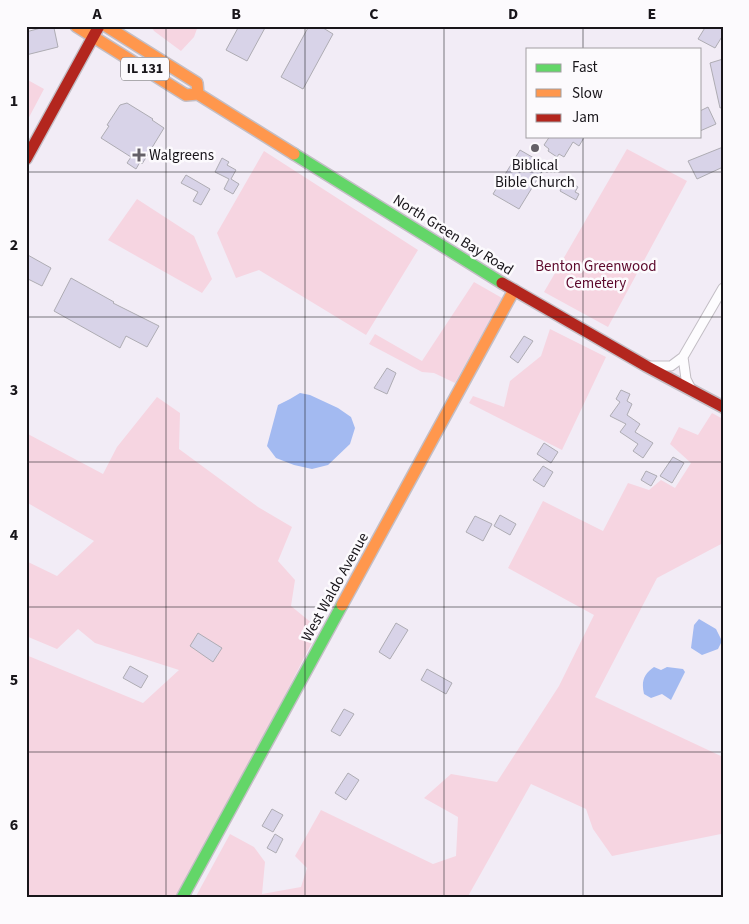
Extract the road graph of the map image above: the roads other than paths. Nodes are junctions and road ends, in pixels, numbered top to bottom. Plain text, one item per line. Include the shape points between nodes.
1 (76, 26) edge
2 (99, 26) edge
3 (106, 26) edge
4 (93, 37) junction
5 (198, 94) junction
6 (26, 159) edge
7 (723, 288) edge
8 (514, 290) junction
9 (683, 357) junction
10 (646, 366) junction
11 (692, 391) junction
12 (723, 407) edge
13 (182, 898) edge

1 - 4 main road, North Green Bay Road / IL 131
2 - 4 main road
3 - 5 main road, North Green Bay Road / IL 131 via 197,83
4 - 5 main road, North Green Bay Road / IL 131 via 186,95
4 - 6 main road
5 - 8 main road, North Green Bay Road
7 - 9 street
8 - 10 main road, North Green Bay Road
8 - 13 main road, West Waldo Avenue
9 - 10 street via 672,366
9 - 11 street via 686,379
10 - 11 main road, North Green Bay Road
11 - 12 main road, North Green Bay Road

